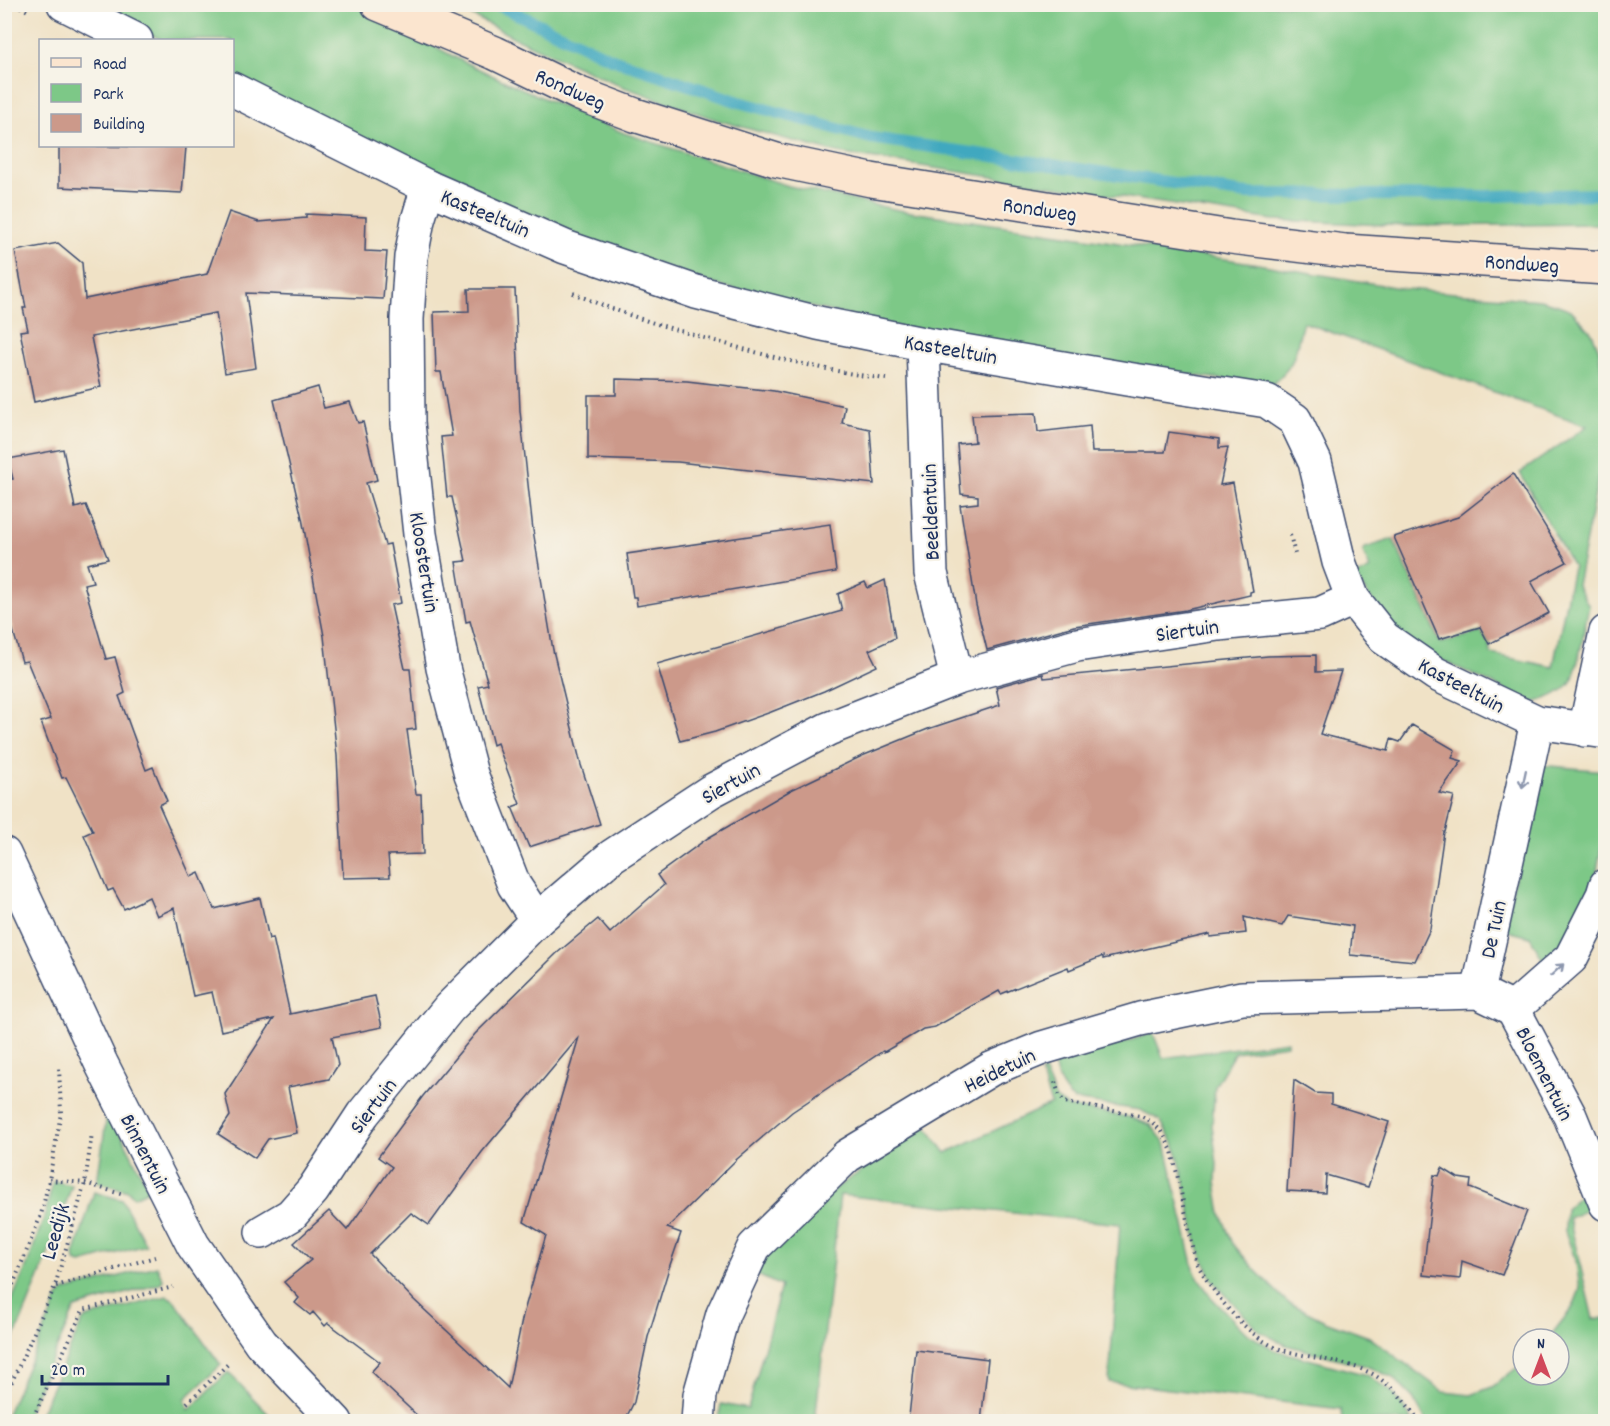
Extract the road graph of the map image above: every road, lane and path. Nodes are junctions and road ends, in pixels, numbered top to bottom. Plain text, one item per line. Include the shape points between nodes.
1 (64, 4) edge
2 (378, 4) edge
3 (420, 4) edge
4 (134, 39) edge
5 (495, 53) junction
6 (234, 90) edge
7 (428, 187) junction
8 (1605, 268) edge
9 (923, 344) junction
10 (1353, 599) junction
11 (1605, 632) edge
12 (957, 678) junction
13 (1536, 722) junction
14 (1595, 731) edge
15 (4, 854) edge
16 (1605, 885) edge
17 (537, 920) junction
18 (1478, 992) junction
19 (1513, 1009) junction
20 (1042, 1048) junction
21 (59, 1066) dead end
22 (92, 1129) dead end
23 (1605, 1204) edge
24 (262, 1232) dead end
25 (194, 1245) junction
26 (55, 1286) junction
27 (173, 1287) dead end
28 (4, 1307) edge
29 (228, 1364) dead end
30 (4, 1399) edge
31 (188, 1403) dead end
32 (31, 1422) edge
33 (336, 1422) edge
34 (698, 1422) edge
35 (1420, 1422) edge

1 - 4 street
2 - 5 main road, Rondweg
3 - 5 main road, Rondweg
5 - 8 main road, Rondweg via 580,94 635,115 776,160 871,180 1322,248
6 - 7 street, Kasteeltuin
7 - 9 street, Kasteeltuin via 565,247 696,292
7 - 17 street, Kloostertuin via 411,257 407,319 408,423 420,534 442,668 471,774 514,885
9 - 10 street, Kasteeltuin via 1267,401 1295,420 1316,462 1339,562
9 - 12 street, Beeldentuin via 931,573
10 - 12 street, Siertuin via 1320,614 1077,645
10 - 13 street, Kasteeltuin via 1384,638 1436,674
11 - 14 street
12 - 17 street, Siertuin via 828,729 711,791 612,856
13 - 14 street
13 -> 18 street, De Tuin
15 - 25 street, Binnentuin via 101,1063
19 -> 16 street via 1570,958
17 - 24 street, Siertuin via 449,1008 363,1114 306,1199 291,1215
18 - 19 street
18 - 20 street, Heidetuin via 1242,998 1140,1019
19 - 23 street, Bloementuin via 1570,1116
20 - 34 street, Heidetuin via 991,1069 847,1156 754,1247 723,1314 700,1395
20 - 35 path via 1065,1102 1140,1116 1162,1132 1172,1151 1203,1277 1254,1335 1275,1347 1378,1377 1404,1400
21 - 28 path via 61,1113 49,1180 40,1215
22 - 26 path, Leedijk via 85,1183
25 - 26 path
25 - 33 street, Binnentuin via 261,1343
26 - 30 path, Leedijk
27 - 32 path via 83,1310
29 - 31 path

